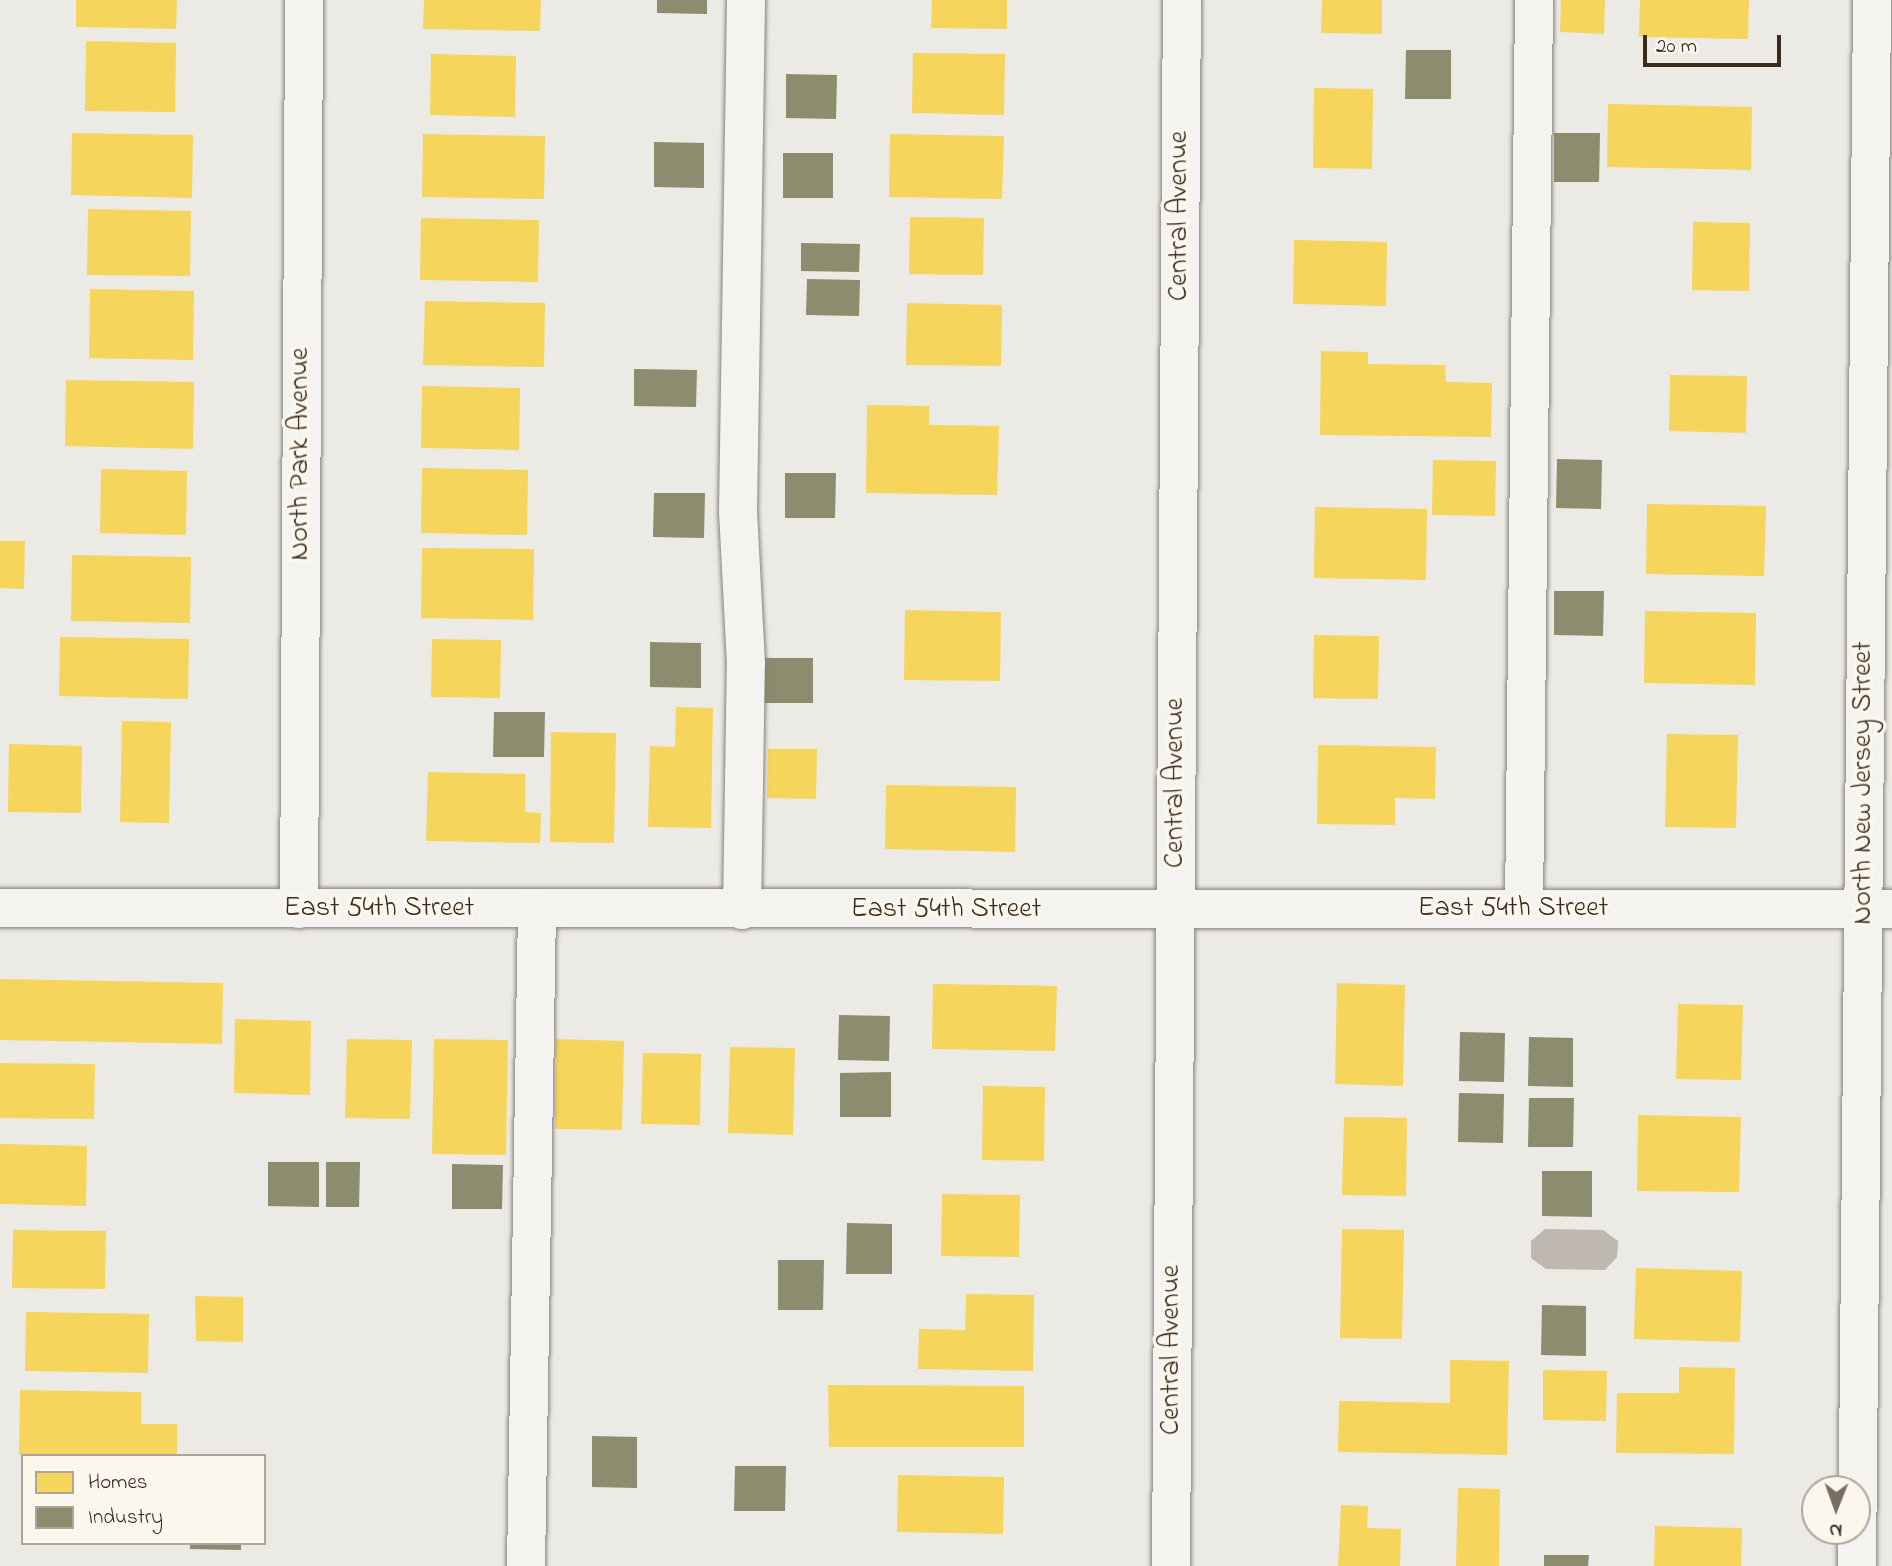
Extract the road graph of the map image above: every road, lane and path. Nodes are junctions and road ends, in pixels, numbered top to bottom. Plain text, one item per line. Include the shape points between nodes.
1 (304, 0) edge
2 (746, 0) edge
3 (1182, 0) edge
4 (1534, 0) edge
5 (1872, 0) edge
6 (0, 908) edge
7 (1175, 908) junction
8 (299, 909) junction
9 (1524, 909) junction
10 (1877, 909) edge
11 (537, 910) junction
12 (742, 910) junction
13 (526, 1566) edge
14 (1171, 1566) edge
15 (1857, 1566) edge

1 - 8 street, North Park Avenue
2 - 12 street via 738,512 746,664
3 - 7 street, Central Avenue
4 - 9 street
5 - 10 street, North New Jersey Street
6 - 8 street, East 54th Street
7 - 9 street, East 54th Street
7 - 12 street, East 54th Street
7 - 14 street, Central Avenue
8 - 11 street, East 54th Street
9 - 10 street, East 54th Street
10 - 15 street, North New Jersey Street
11 - 12 street, East 54th Street
11 - 13 street

